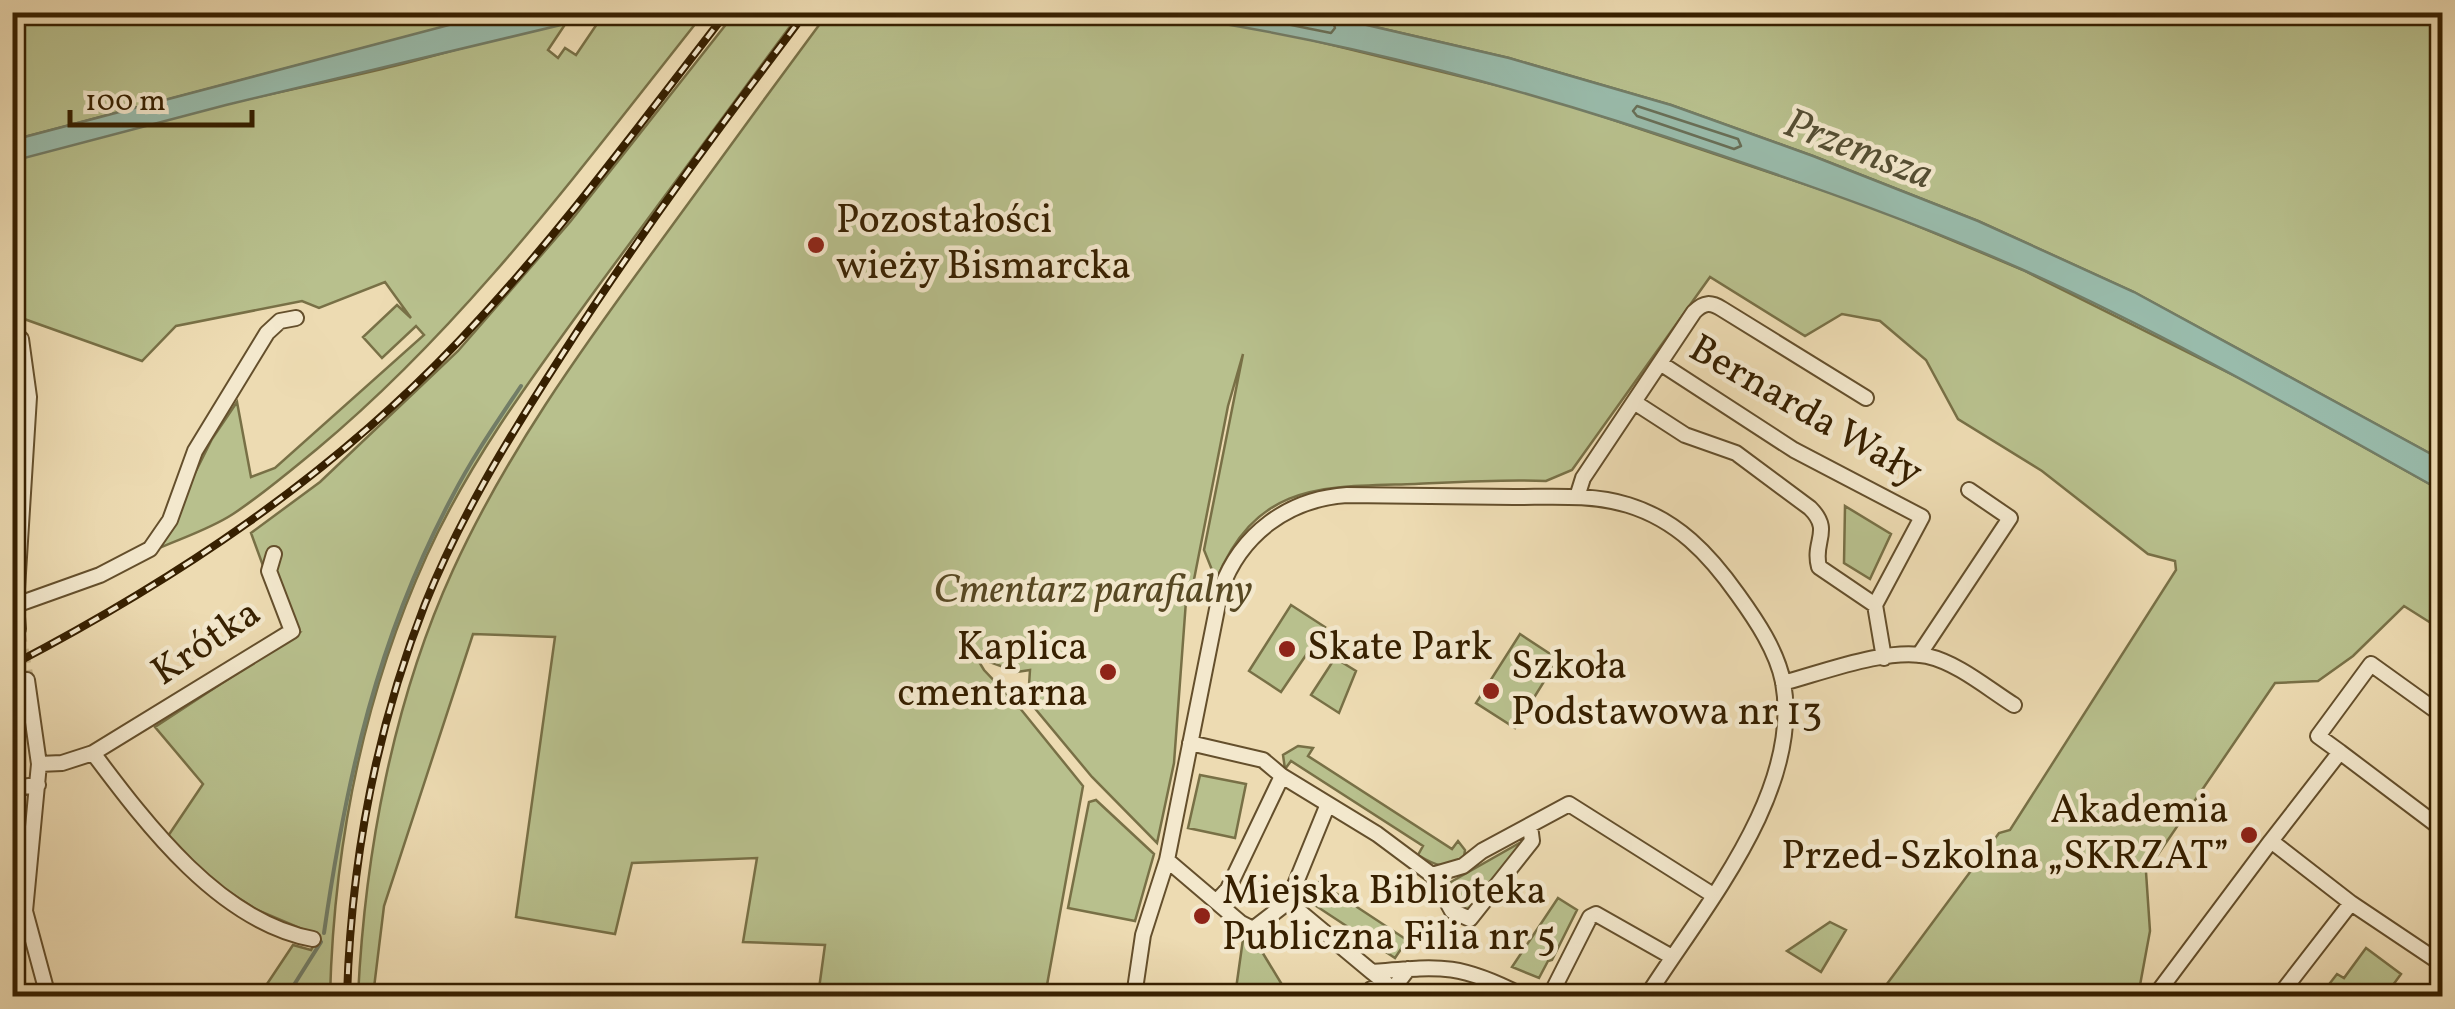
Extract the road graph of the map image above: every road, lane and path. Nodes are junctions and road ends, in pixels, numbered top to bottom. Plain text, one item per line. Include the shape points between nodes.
1 (296, 318) dead end
2 (20, 339) dead end
3 (1660, 363) junction
4 (1866, 398) dead end
5 (1634, 402) junction
6 (1969, 490) dead end
7 (1576, 497) junction
8 (17, 520) edge
9 (274, 554) dead end
10 (1875, 604) junction
11 (16, 606) junction
12 (18, 629) dead end
13 (1919, 654) junction
14 (1884, 658) junction
15 (28, 680) tunnel mouth
16 (1783, 683) junction
17 (2014, 705) dead end
18 (2442, 715) edge
19 (1190, 743) junction
20 (2340, 752) junction
21 (93, 753) junction
22 (38, 764) junction
23 (1282, 776) junction
24 (38, 785) junction
25 (12, 788) edge
26 (1328, 804) junction
27 (1530, 826) junction
28 (2442, 830) edge
29 (2271, 841) junction
30 (1167, 860) junction
31 (1432, 875) junction
32 (1713, 895) junction
33 (1217, 901) junction
34 (1288, 902) junction
35 (2352, 903) junction
36 (313, 938) dead end
37 (1672, 957) junction
38 (2442, 964) edge
39 (48, 996) edge
40 (1134, 996) edge
41 (1523, 996) edge
42 (1550, 996) edge
43 (1647, 996) edge
44 (2155, 996) edge
45 (2279, 996) edge

1 - 11 street via 266,333 195,450 170,520 150,549
2 - 8 street via 29,398
3 - 4 street via 1694,312 1714,304
3 - 5 street, Bernarda Wały
3 - 10 street, Bernarda Wały via 1794,450 1922,517
5 - 7 street, Bernarda Wały
5 - 10 street, Bernarda Wały via 1685,435 1745,458 1810,508 1823,528 1819,567
6 - 13 street via 2010,518
7 - 16 street via 1628,505 1675,526 1707,552 1763,634
7 - 19 street via 1334,496 1274,519 1246,543 1221,589
8 - 11 street
9 - 21 street, Krótka via 269,572 292,631
10 - 14 street
11 - 12 street
13 - 14 street
13 - 17 street via 1958,669
14 - 16 street
15 - 22 street
16 - 32 street via 1786,714 1776,770 1746,842
18 - 20 street via 2371,664 2318,736
19 - 23 street via 1263,760
19 - 30 street
20 - 28 street
20 - 29 street
21 - 22 street
21 - 36 street via 160,838 222,897 285,934
22 - 24 street
23 - 26 street
23 - 33 street
24 - 25 street
24 - 39 street via 25,911
26 - 31 street
26 - 34 street
27 - 31 street via 1463,866
27 - 31 street via 1532,841 1470,919 1452,911
27 - 32 street via 1569,804 1580,808
29 - 35 street
29 - 44 street
30 - 33 street
30 - 40 street via 1143,936
32 - 37 street
33 - 34 street via 1254,928
34 - 41 street via 1372,972 1465,970
35 - 38 street
35 - 45 street
37 - 42 street via 1596,914
37 - 43 street

